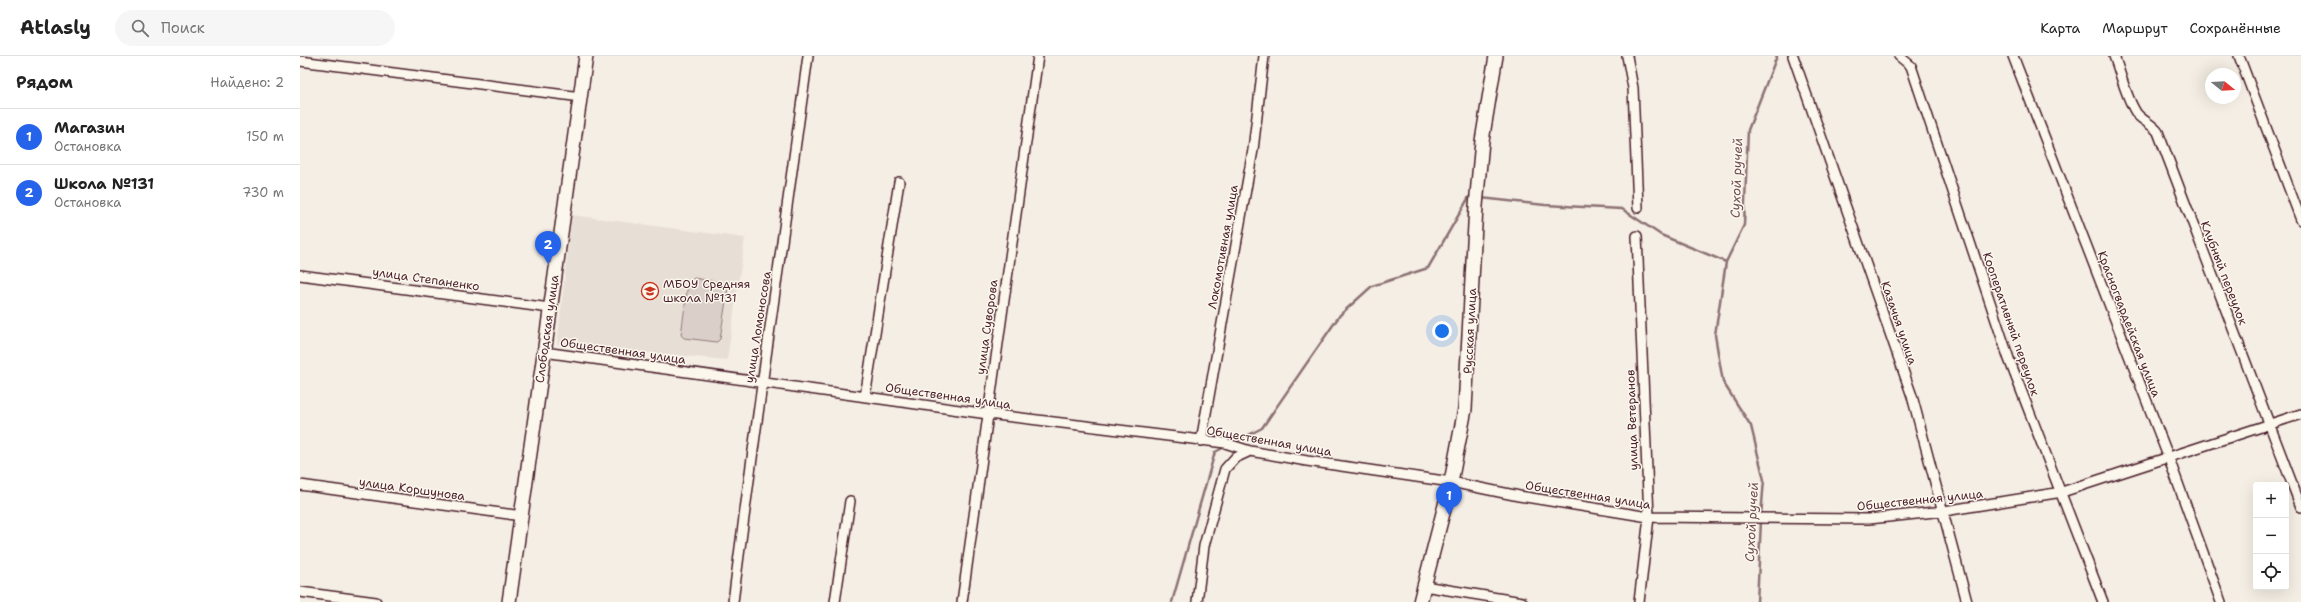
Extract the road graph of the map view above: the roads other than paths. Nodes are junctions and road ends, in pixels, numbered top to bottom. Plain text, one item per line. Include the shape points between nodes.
1 (586, 56) edge
2 (808, 56) edge
3 (1038, 56) edge
4 (1264, 56) edge
5 (1496, 56) edge
6 (1627, 56) edge
7 (1793, 56) edge
8 (1899, 56) edge
9 (2014, 56) edge
10 (2114, 56) edge
11 (2239, 56) edge
12 (300, 61) edge
13 (581, 97) junction
14 (900, 182) dead end
15 (1638, 208) dead end
16 (2301, 220) edge
17 (1637, 236) dead end
18 (300, 275) edge
19 (550, 308) junction
20 (544, 352) junction
21 (761, 382) junction
22 (865, 397) junction
23 (988, 414) junction
24 (2301, 414) edge
25 (2270, 426) junction
26 (1201, 441) junction
27 (1250, 451) junction
28 (2168, 456) junction
29 (1451, 482) junction
30 (300, 485) edge
31 (2062, 492) junction
32 (850, 501) dead end
33 (2301, 507) edge
34 (1944, 511) junction
35 (522, 516) junction
36 (1648, 517) junction
37 (1424, 586) junction
38 (300, 592) edge
39 (376, 602) edge
40 (509, 602) edge
41 (733, 602) edge
42 (835, 602) edge
43 (962, 602) edge
44 (1197, 602) edge
45 (1420, 602) edge
46 (1522, 602) edge
47 (1639, 602) edge
48 (1967, 602) edge
49 (2103, 602) edge
50 (2222, 602) edge

1 - 13 street, Слободская улица
2 - 21 street, улица Ломоносова
3 - 23 street, улица Суворова
4 - 26 street, Локомотивная улица via 1253,150
5 - 29 street, Русская улица via 1482,141 1477,198 1466,402
6 - 15 street via 1633,88
7 - 34 street, Казачья улица via 1912,396
8 - 31 street, Кооперативный переулок via 1911,66 2009,359
9 - 28 street, Красногвардейская улица
10 - 25 street, Клубный переулок via 2134,109 2140,118 2152,124 2158,132
11 - 16 street
12 - 13 street
13 - 19 street, Слободская улица
14 - 22 street
17 - 36 street, улица Ветеранов
18 - 19 street, улица Степаненко
19 - 20 street, Слободская улица
20 - 21 street, Общественная улица
20 - 35 street, Слободская улица
21 - 22 street, Общественная улица
21 - 41 street, улица Ломоносова
22 - 23 street, Общественная улица
23 - 26 street, Общественная улица
23 - 43 street, улица Суворова
24 - 25 street, Общественная улица
25 - 28 street, Общественная улица
25 - 33 street, Клубный переулок
26 - 27 street, Общественная улица via 1225,443
27 - 29 street, Общественная улица
27 - 44 street via 1235,458 1225,468 1204,546
28 - 31 street, Общественная улица
28 - 50 street, Красногвардейская улица
29 - 36 street, Общественная улица
29 - 37 street, Русская улица
30 - 35 street, улица Коршунова
31 - 34 street, Общественная улица
31 - 49 street, Кооперативный переулок
32 - 42 street
34 - 36 street, Общественная улица via 1869,519
34 - 48 street, Казачья улица
35 - 40 street, Слободская улица
36 - 47 street, улица Ветеранов
37 - 45 street, Русская улица
37 - 46 street
38 - 39 street

